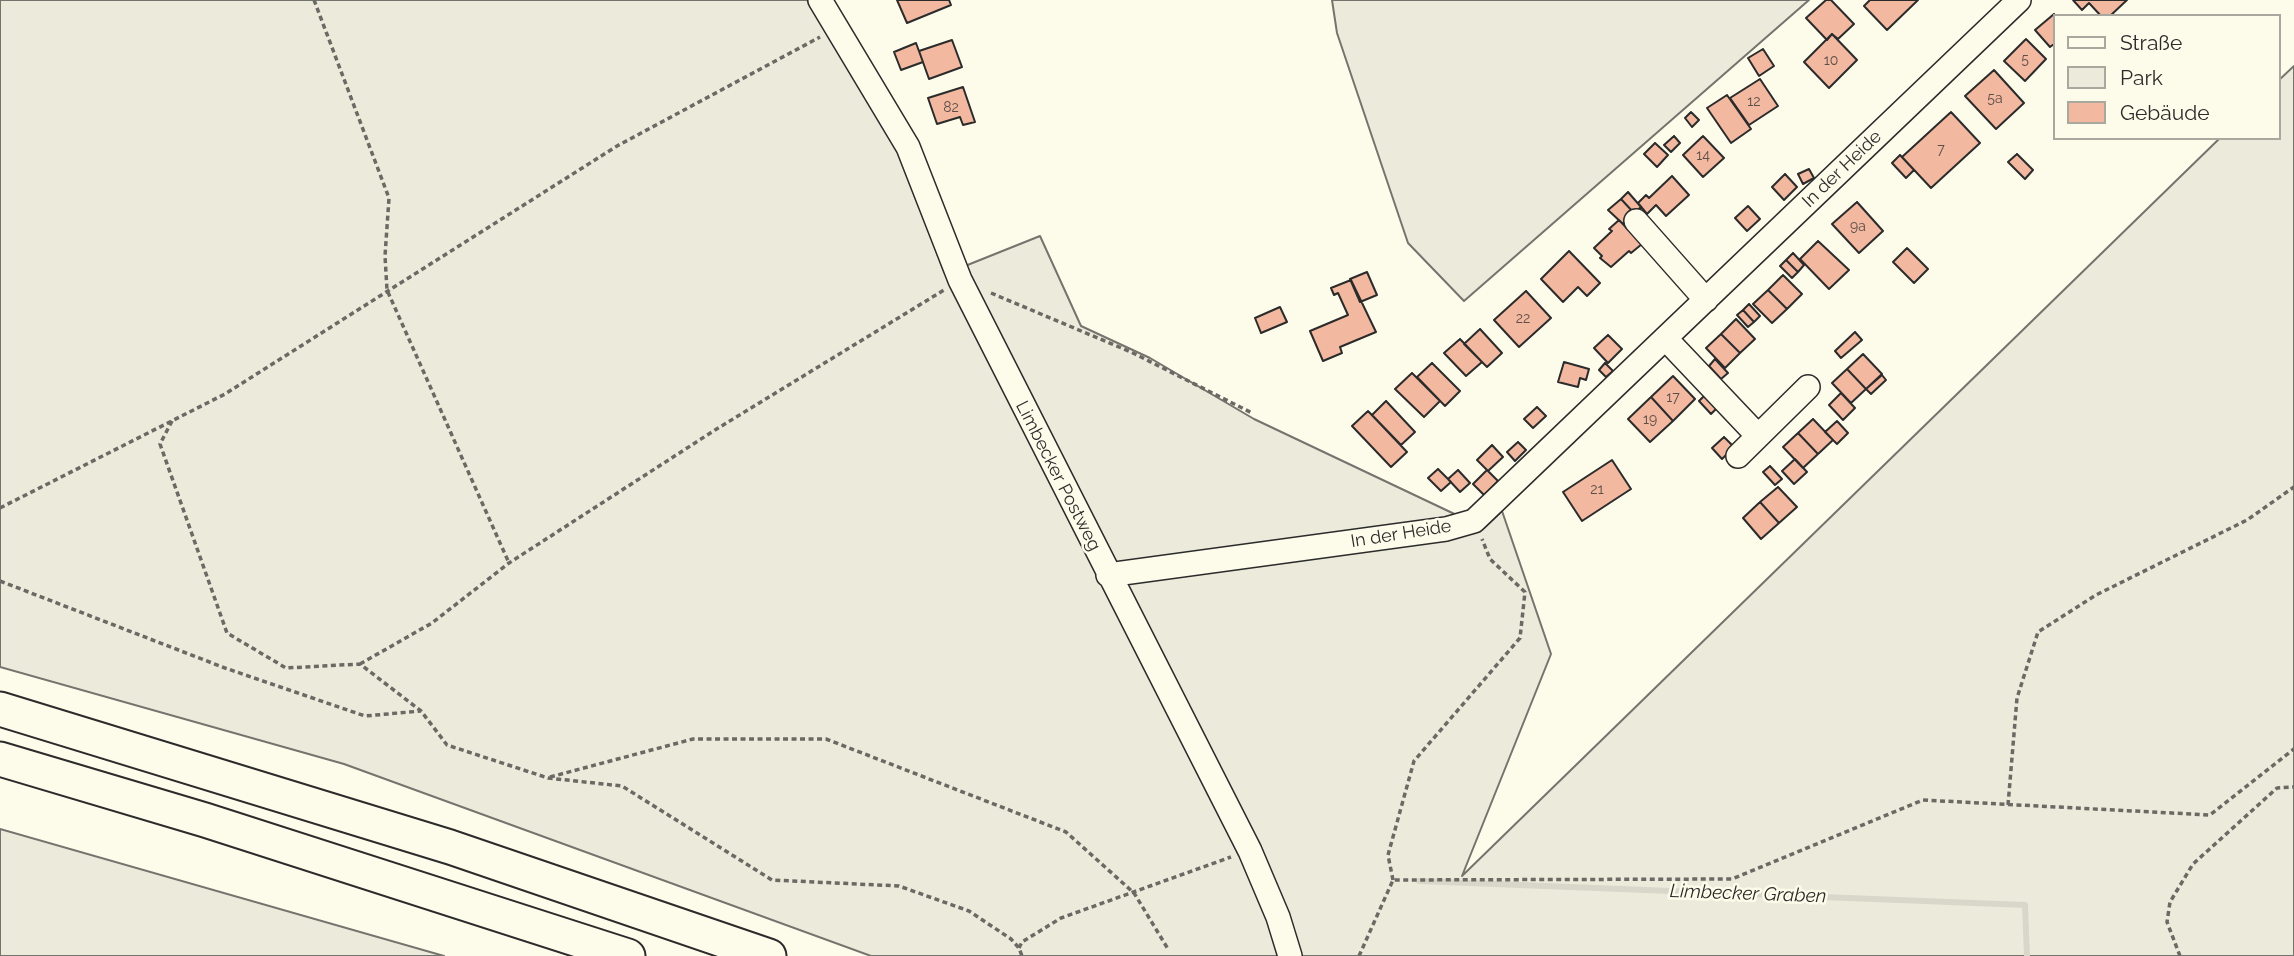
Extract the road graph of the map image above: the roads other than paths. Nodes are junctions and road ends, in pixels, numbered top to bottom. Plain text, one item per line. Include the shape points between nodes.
1 (820, 0) edge
2 (2020, 0) edge
3 (1636, 221) dead end
4 (1706, 299) junction
5 (1666, 339) junction
6 (1808, 387) dead end
7 (1758, 436) junction
8 (1738, 456) dead end
9 (1108, 575) junction
10 (0, 709) edge
11 (0, 759) edge
12 (628, 956) edge
13 (769, 956) edge
14 (1290, 956) edge

1 - 9 street, Limbecker Postweg via 908,147 960,280
2 - 4 street, In der Heide
3 - 4 street
4 - 5 street, In der Heide
5 - 7 street
5 - 9 street, In der Heide via 1474,521 1446,529
6 - 7 street
7 - 8 street
9 - 14 street, Limbecker Postweg via 1250,850
10 - 13 highway via 450,847
11 - 12 highway

